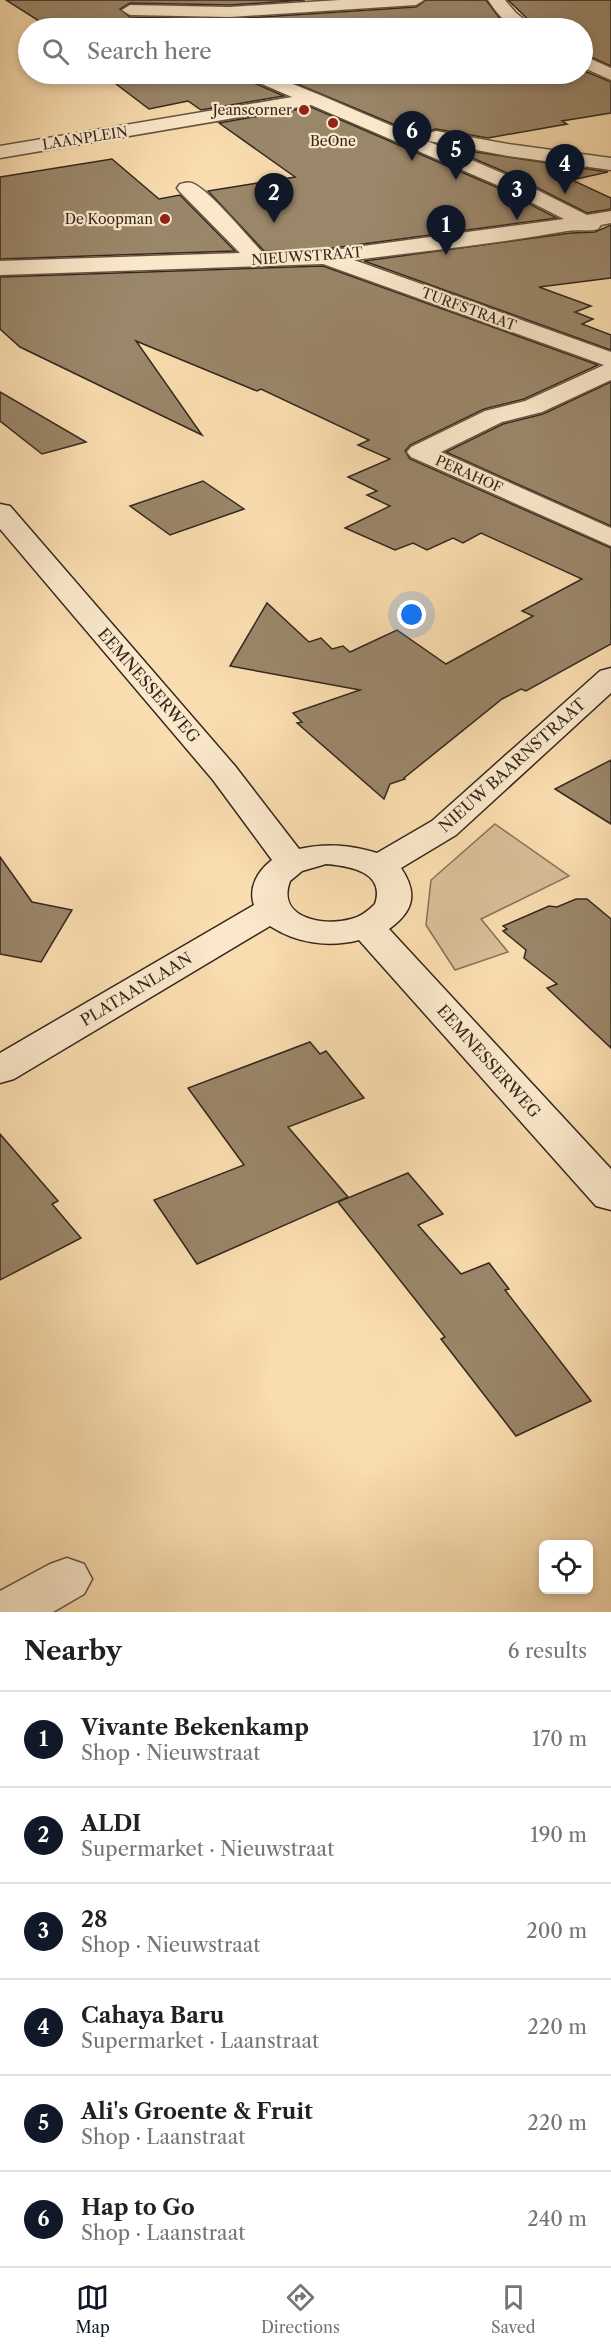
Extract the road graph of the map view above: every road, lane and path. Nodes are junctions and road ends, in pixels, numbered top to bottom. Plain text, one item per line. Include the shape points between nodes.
1 (416, 0) edge
2 (496, 0) edge
3 (145, 18) edge
4 (512, 18) edge
5 (593, 66) edge
6 (611, 75) edge
7 (278, 84) edge
8 (314, 99) junction
9 (378, 126) junction
10 (0, 152) edge
11 (611, 164) edge
12 (187, 188) dead end
13 (611, 217) edge
14 (587, 222) junction
15 (611, 239) edge
16 (326, 257) junction
17 (258, 260) junction
18 (0, 268) edge
19 (611, 360) edge
20 (611, 371) edge
21 (0, 512) edge
22 (611, 538) edge
23 (611, 677) edge
24 (292, 863) junction
25 (379, 866) junction
26 (273, 909) junction
27 (367, 927) junction
28 (0, 1070) edge
29 (611, 1195) edge
30 (66, 1580) dead end
31 (8, 1612) edge

1 - 3 street via 230,12 122,6
2 - 4 street
5 - 6 street
7 - 8 street
8 - 9 street
8 - 10 street, LAANPLEIN
9 - 11 street
9 - 14 street
12 - 17 street
13 - 14 street, NIEUWSTRAAT
14 - 15 street
14 - 16 street, NIEUWSTRAAT
16 - 17 street, NIEUWSTRAAT
16 - 19 street, TURFSTRAAT
17 - 18 street, NIEUWSTRAAT
20 - 22 street, PERAHOF via 533,408 494,416 420,452
21 - 24 street, EEMNESSERWEG via 224,773
23 - 25 street, NIEUW BAARNSTRAAT via 444,828
24 - 25 street via 326,854 345,855
24 - 26 street via 270,883 268,896
25 - 27 street via 395,891 393,905
26 - 27 street via 289,922 313,931 341,933
26 - 28 street, PLATAANLAAN
27 - 29 street, EEMNESSERWEG
30 - 31 street

